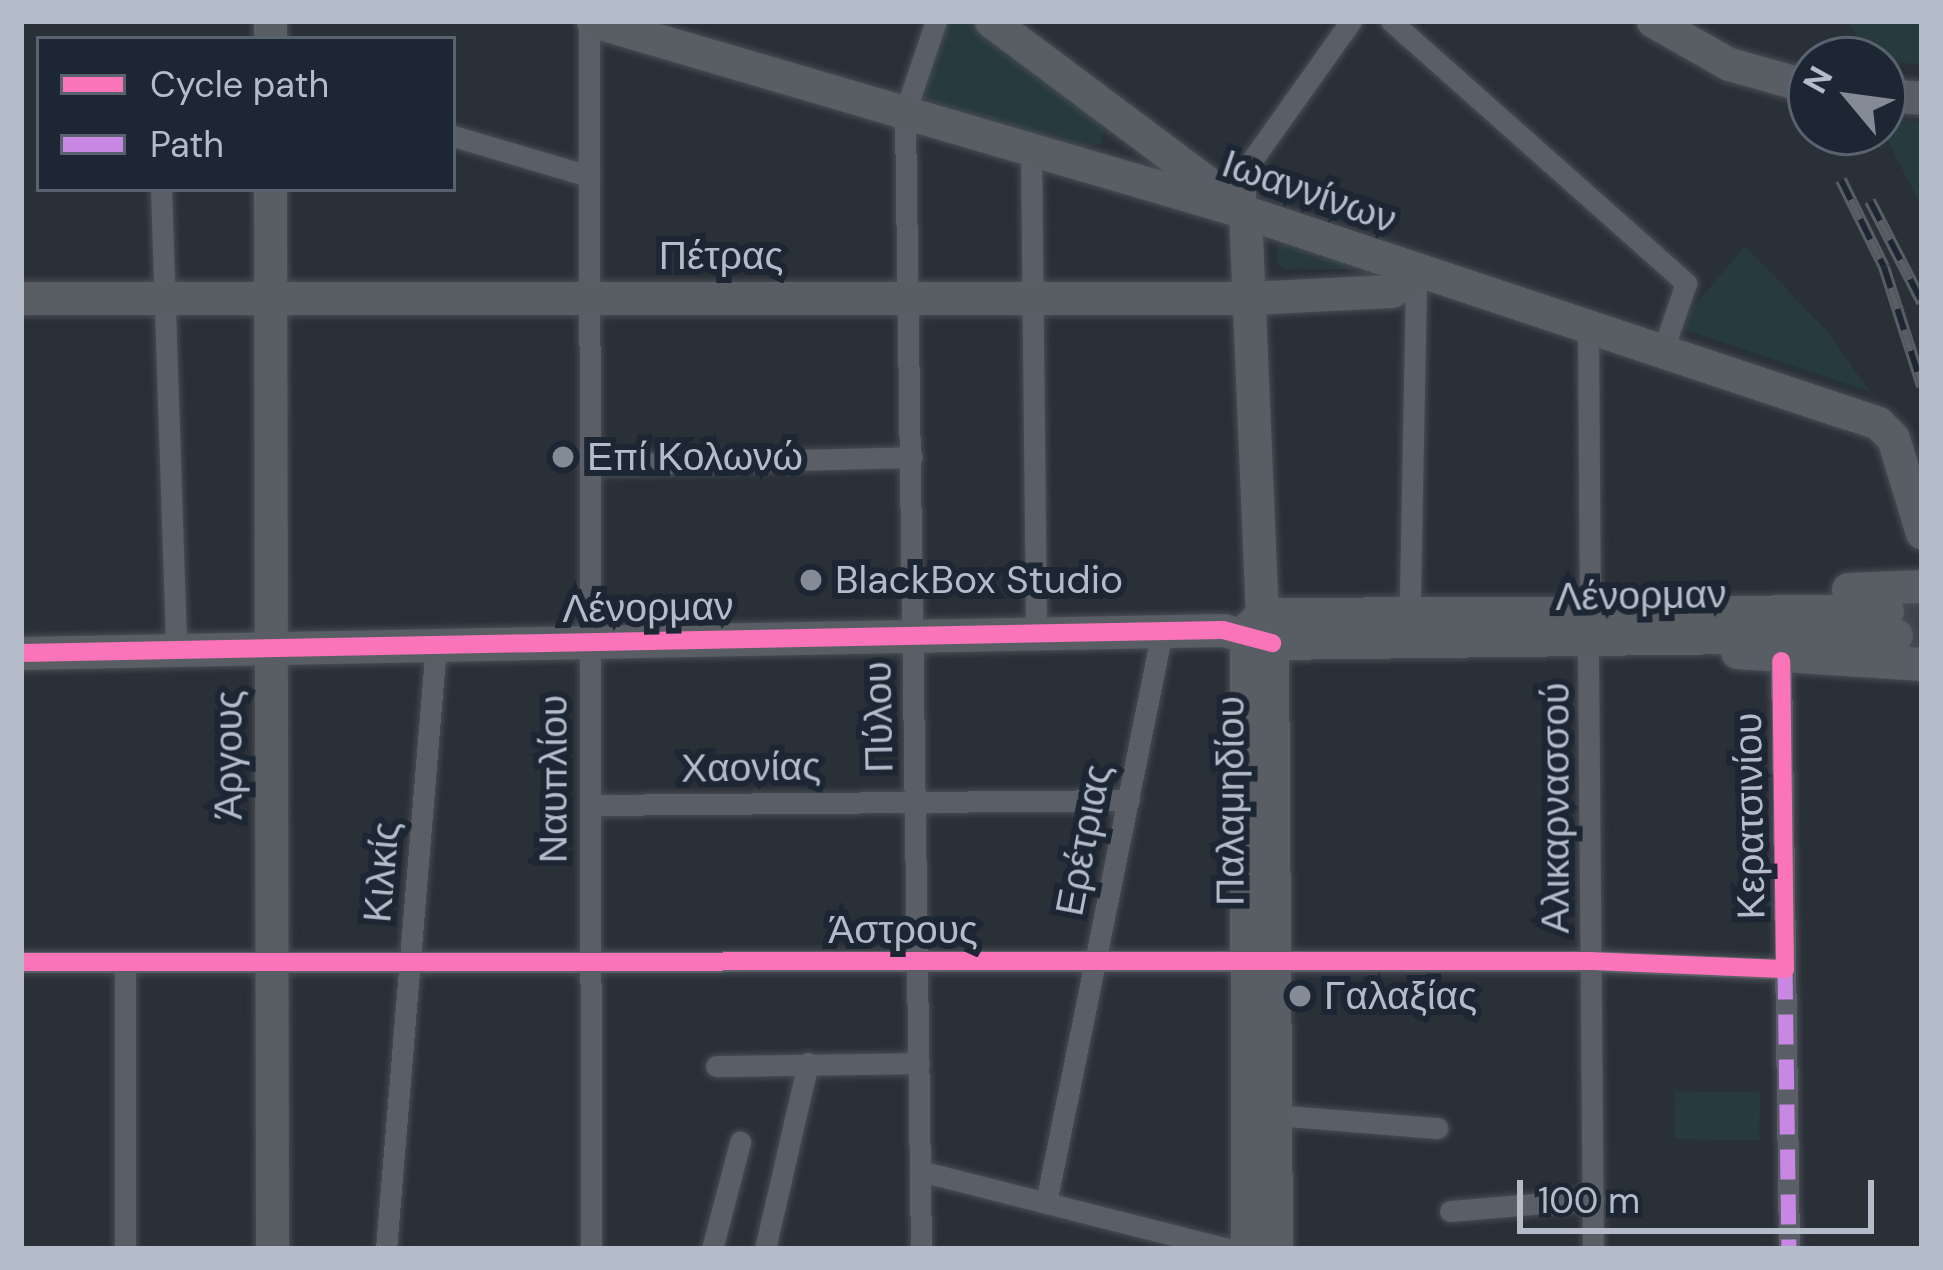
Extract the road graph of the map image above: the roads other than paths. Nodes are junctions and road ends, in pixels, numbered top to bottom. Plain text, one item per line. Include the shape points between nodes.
1 (591, 21) edge
2 (936, 21) edge
3 (992, 21) edge
4 (1351, 21) edge
5 (1391, 21) edge
6 (1652, 21) edge
7 (1787, 80) edge
8 (905, 112) junction
9 (1125, 119) junction
10 (456, 137) edge
11 (1031, 149) junction
12 (1096, 168) junction
13 (590, 176) junction
14 (161, 192) edge
15 (270, 192) edge
16 (1245, 212) junction
17 (1416, 274) junction
18 (21, 298) edge
19 (165, 298) junction
20 (270, 298) junction
21 (589, 298) junction
22 (910, 298) junction
23 (1031, 298) junction
24 (1249, 298) junction
25 (1588, 329) junction
26 (1661, 356) junction
27 (912, 457) junction
28 (590, 466) junction
29 (1922, 533) edge
30 (1590, 592) junction
31 (1410, 596) junction
32 (1376, 613) junction
33 (1905, 625) edge
34 (1260, 629) junction
35 (1162, 632) junction
36 (1036, 634) junction
37 (914, 636) junction
38 (590, 642) junction
39 (1408, 642) junction
40 (436, 645) junction
41 (271, 648) junction
42 (176, 650) junction
43 (21, 653) edge
44 (1588, 654) junction
45 (1781, 661) junction
46 (1129, 800) junction
47 (916, 802) junction
48 (590, 805) junction
49 (1591, 961) junction
50 (21, 962) edge
51 (125, 962) junction
52 (271, 962) junction
53 (410, 962) junction
54 (590, 962) junction
55 (1096, 963) junction
56 (1260, 963) junction
57 (918, 964) junction
58 (1785, 969) junction
59 (808, 1063) junction
60 (919, 1063) junction
61 (716, 1066) dead end
62 (1275, 1115) junction
63 (1437, 1127) dead end
64 (740, 1142) dead end
65 (920, 1171) junction
66 (1593, 1199) junction
67 (1046, 1203) junction
68 (1450, 1210) dead end
69 (125, 1249) edge
70 (272, 1249) edge
71 (386, 1249) edge
72 (591, 1249) edge
73 (712, 1249) edge
74 (765, 1249) edge
75 (921, 1249) edge
76 (1229, 1249) edge
77 (1247, 1249) edge
78 (1276, 1249) edge
79 (1594, 1249) edge
80 (1790, 1249) edge

1 - 8 street, Ιωαννίνων
1 - 13 street, Ναυπλίου
2 - 8 street
3 - 9 street
4 - 16 street via 1245,170
5 - 26 street via 1686,283
6 - 7 street via 1716,59
8 - 11 street, Ιωαννίνων
8 - 22 street, Πύλου
9 - 12 street via 1112,155
9 - 16 street
10 - 13 street
11 - 12 street, Ιωαννίνων
11 - 23 street
12 - 16 street, Ιωαννίνων
13 - 21 street, Ναυπλίου
14 - 19 street
15 - 20 street, Άργους
16 - 17 street, Ιωαννίνων
16 - 24 street, Παλαμηδίου
17 - 24 street, Πέτρας via 1391,291
17 - 25 street, Ιωαννίνων
17 - 31 street
18 - 19 street, Πέτρας
19 - 20 street, Πέτρας
19 - 42 street
20 - 21 street, Πέτρας
20 - 41 street, Άργους
21 - 22 street, Πέτρας
21 - 28 street, Ναυπλίου
22 - 23 street, Πέτρας
22 - 27 street, Πύλου
23 - 24 street, Πέτρας
23 - 36 street
24 - 34 street, Παλαμηδίου
25 - 26 street, Ιωαννίνων
25 - 30 street
26 - 29 street, Ιωαννίνων via 1878,423 1892,438
27 - 28 street
27 - 37 street, Πύλου
28 - 38 street, Ναυπλίου
30 - 31 street
30 - 33 street
31 - 32 street, Λένορμαν
32 - 33 street, Λένορμαν
32 - 34 street, Λένορμαν
33 - 39 street, Λένορμαν
33 - 45 street
34 - 35 street, Λένορμαν
34 - 39 street, Λένορμαν
34 - 56 street, Παλαμηδίου
35 - 36 street, Λένορμαν
35 - 46 street, Ερέτριας
36 - 37 street, Λένορμαν
37 - 38 street, Λένορμαν
37 - 47 street, Πύλου
38 - 40 street, Λένορμαν
38 - 48 street, Ναυπλίου
39 - 44 street via 1437,656
40 - 41 street, Λένορμαν
40 - 53 street, Κιλκίς
41 - 42 street, Λένορμαν
41 - 52 street, Άργους
42 - 43 street, Λένορμαν
44 - 45 street via 1756,652
44 - 49 street, Αλικαρνασσού
45 - 58 street, Κερατσινίου
46 - 47 street, Χαονίας
46 - 55 street, Ερέτριας
47 - 48 street, Χαονίας
47 - 57 street, Πύλου
48 - 54 street, Ναυπλίου
49 - 56 street, Άστρους
49 - 58 street, Άστρους
49 - 66 street, Αλικαρνασσού
50 - 51 street, Άστρους
51 - 52 street, Άστρους
51 - 69 street
52 - 53 street, Άστρους
52 - 70 street, Άργους
53 - 54 street, Άστρους
53 - 71 street, Κιλκίς
54 - 57 street, Άστρους
54 - 72 street, Ναυπλίου
55 - 56 street, Άστρους
55 - 57 street, Άστρους
55 - 67 street, Ερέτριας
56 - 62 street, Παλαμηδίου
56 - 77 street, Παλαμηδίου
57 - 60 street, Πύλου
58 - 80 street, Κερατσινίου
59 - 60 street
59 - 61 street
59 - 74 street
60 - 65 street, Πύλου
62 - 63 street
62 - 78 street, Παλαμηδίου
64 - 73 street
65 - 67 street
65 - 75 street, Πύλου
66 - 68 street
66 - 79 street, Αλικαρνασσού
67 - 76 street

